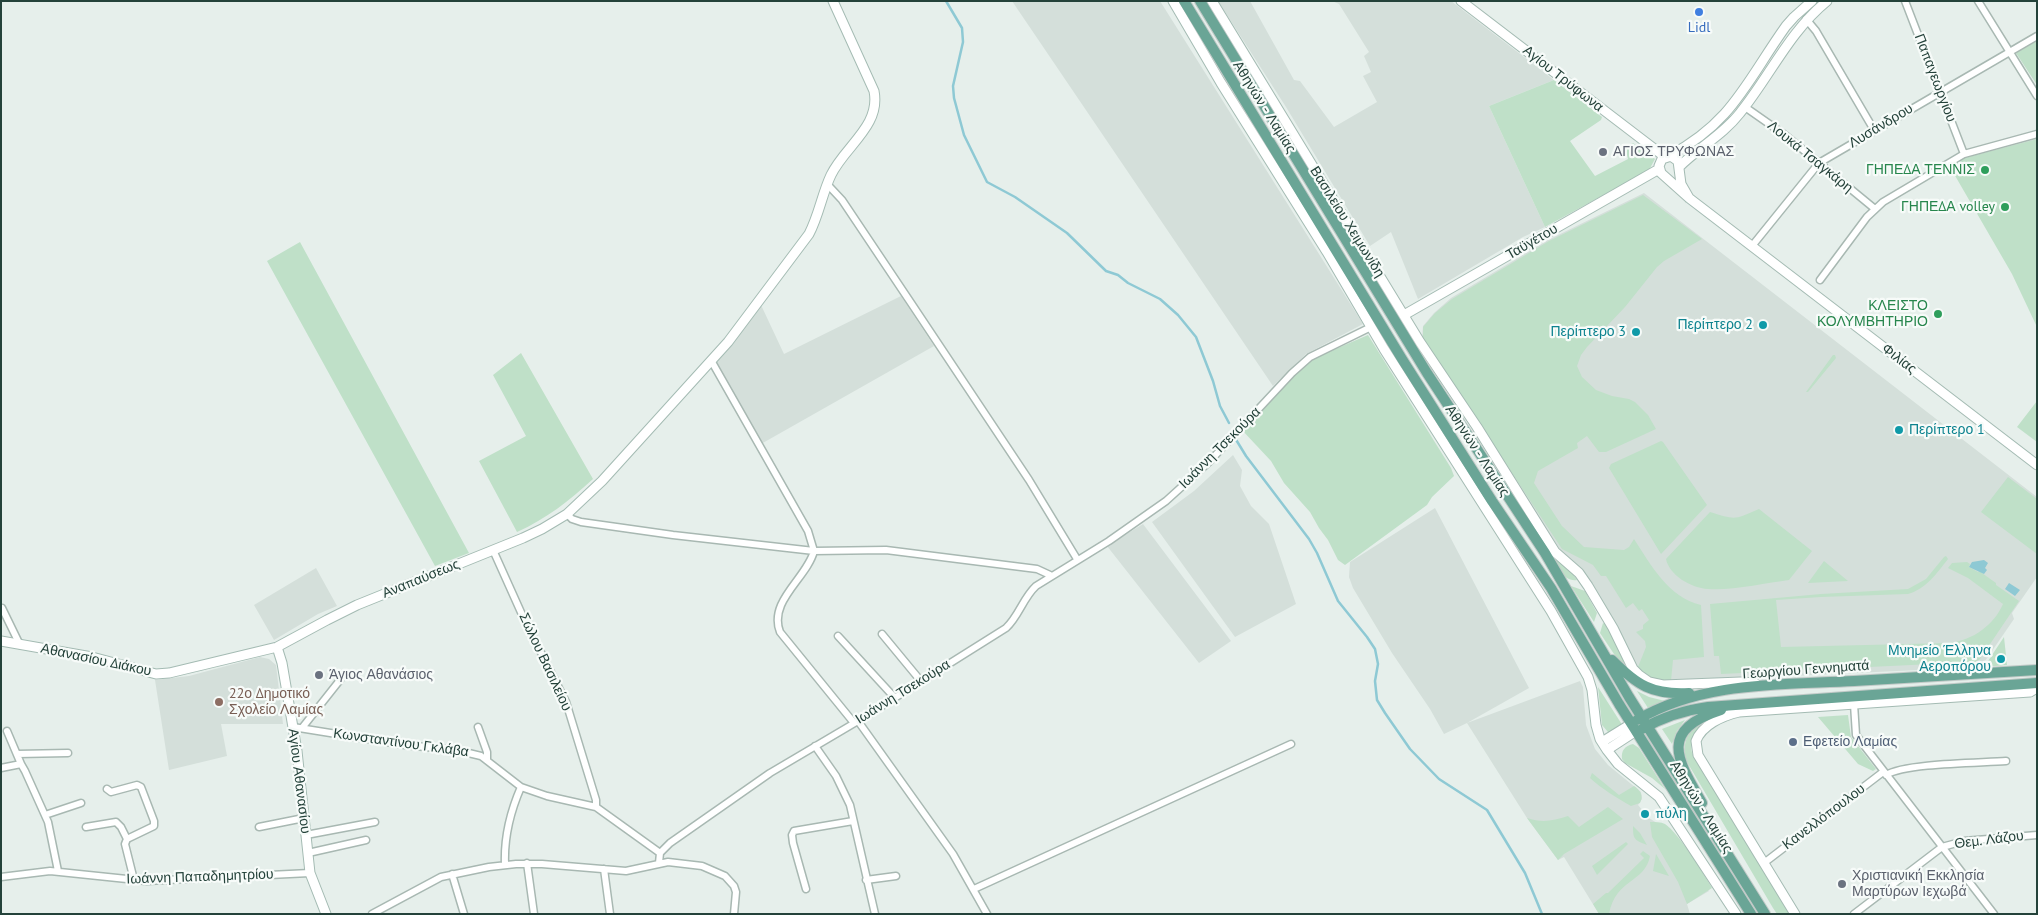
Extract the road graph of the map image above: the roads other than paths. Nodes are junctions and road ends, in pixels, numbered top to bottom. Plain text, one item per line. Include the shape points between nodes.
1 (833, 1) edge
2 (1173, 1) edge
3 (1184, 1) edge
4 (1200, 1) edge
5 (1212, 1) edge
6 (1462, 1) edge
7 (1812, 1) edge
8 (1827, 1) edge
9 (1905, 1) edge
10 (1978, 1) edge
11 (1806, 20) junction
12 (2037, 36) edge
13 (2010, 52) junction
14 (1940, 91) junction
15 (2037, 96) edge
16 (1745, 107) junction
17 (1874, 130) junction
18 (2037, 134) edge
19 (1964, 154) junction
20 (1667, 157) junction
21 (1819, 163) junction
22 (1659, 169) junction
23 (1679, 169) junction
24 (1666, 176) junction
25 (828, 185) junction
26 (1689, 198) junction
27 (1875, 209) junction
28 (1752, 246) junction
29 (1820, 280) dead end
30 (1404, 314) junction
31 (1371, 327) junction
32 (712, 362) junction
33 (2037, 466) edge
34 (567, 514) junction
35 (494, 550) junction
36 (814, 551) junction
37 (1077, 559) junction
38 (1050, 575) junction
39 (2, 608) edge
40 (882, 634) dead end
41 (838, 636) dead end
42 (1, 641) edge
43 (20, 645) junction
44 (277, 647) junction
45 (1602, 650) junction
46 (2037, 670) edge
47 (340, 680) dead end
48 (920, 680) junction
49 (2037, 683) edge
50 (1775, 685) junction
51 (2037, 688) edge
52 (1710, 692) junction
53 (894, 698) junction
54 (1854, 704) junction
55 (1739, 705) junction
56 (1645, 721) junction
57 (856, 722) junction
58 (478, 727) dead end
59 (297, 728) junction
60 (1634, 728) junction
61 (7, 732) dead end
62 (1291, 744) dead end
63 (815, 746) junction
64 (1604, 746) junction
65 (68, 753) dead end
66 (17, 754) junction
67 (486, 759) junction
68 (2006, 761) dead end
69 (21, 764) junction
70 (1, 768) edge
71 (1885, 773) junction
72 (521, 786) junction
73 (107, 789) dead end
74 (80, 803) dead end
75 (596, 806) junction
76 (45, 815) junction
77 (304, 818) junction
78 (853, 821) junction
79 (374, 822) dead end
80 (86, 827) dead end
81 (259, 827) dead end
82 (2037, 834) edge
83 (306, 835) junction
84 (127, 839) junction
85 (366, 840) dead end
86 (1942, 847) junction
87 (308, 853) junction
88 (660, 853) junction
89 (1727, 856) junction
90 (527, 863) junction
91 (659, 863) junction
92 (1764, 863) junction
93 (505, 864) junction
94 (604, 869) junction
95 (58, 870) junction
96 (310, 873) junction
97 (452, 874) junction
98 (896, 876) dead end
99 (1741, 876) junction
100 (1, 877) edge
101 (134, 880) junction
102 (866, 880) junction
103 (806, 889) dead end
104 (974, 889) junction
105 (326, 914) edge
106 (372, 914) edge
107 (464, 914) edge
108 (534, 914) edge
109 (610, 914) edge
110 (734, 914) edge
111 (875, 914) edge
112 (987, 914) edge
113 (1736, 914) edge
114 (1751, 914) edge
115 (1765, 914) edge
116 (1772, 914) edge
117 (1795, 914) edge
118 (1854, 914) edge
119 (1994, 914) edge

1 - 25 street, Αναπαύσεως via 874,90 876,102 869,123 837,164
2 - 31 street
3 - 60 main road, Αθηνών - Λαμίας via 1402,359 1551,588
4 - 45 main road, Αθηνών - Λαμίας via 1427,373 1545,553
5 - 30 street, Βασιλείου Χειμωνίδη
6 - 20 street, Αγίου Τρύφωνα
7 - 20 street via 1786,26 1726,114 1695,141
8 - 11 street
9 - 14 street, Παπαγεωργίου
10 - 13 street
11 - 16 street
11 - 17 street via 1816,31
12 - 13 street, Λυσάνδρου
13 - 14 street, Λυσάνδρου
13 - 15 street
14 - 17 street, Λυσάνδρου
14 - 19 street, Παπαγεωργίου
16 - 21 street, Λουκά Τσαγκάρη
16 - 23 street via 1720,135
17 - 21 street, Λυσάνδρου
18 - 19 street
19 - 27 street
20 - 22 street via 1660,161
20 - 23 street via 1676,159
21 - 27 street, Λουκά Τσαγκάρη
21 - 28 street, Λυσάνδρου
22 - 24 street
22 - 30 street, Ταϋγέτου
23 - 24 street via 1673,176
23 - 26 street, Φιλίας via 1681,184
24 - 26 street, Φιλίας
25 - 32 street, Αναπαύσεως via 809,234
25 - 37 street via 842,200 1029,480
26 - 28 street, Φιλίας
27 - 29 street
28 - 33 street, Φιλίας
30 - 50 street, Βασιλείου Χειμωνίδη via 1555,552 1579,573 1588,586 1639,676 1663,685 1741,682
31 - 37 street, Ιωάννη Τσεκούρα via 1310,357 1166,502
31 - 64 street via 1574,651 1590,682 1596,725
32 - 34 street, Αναπαύσεως via 602,481
32 - 36 street via 808,531
34 - 35 street, Αναπαύσεως
34 - 36 street via 581,522
35 - 44 street, Αναπαύσεως via 357,605
35 - 75 street, Σώλου Βασιλείου via 566,702
36 - 38 street via 871,549 910,552 1036,569
36 - 57 street via 782,604 778,625 780,632
37 - 38 street, Ιωάννη Τσεκούρα
38 - 48 street, Ιωάννη Τσεκούρα via 1028,594 1006,628
39 - 43 street
40 - 48 street
41 - 53 street
42 - 43 street, Αθανασίου Διάκου
43 - 44 street, Αθανασίου Διάκου via 92,657 160,674
44 - 59 street, Αγίου Αθανασίου
45 - 52 main road via 1641,686 1666,694
45 - 56 main road, Αθηνών - Λαμίας
46 - 50 main road, Γεωργίου Γεννηματά
47 - 59 street
48 - 53 street, Ιωάννη Τσεκούρα
49 - 55 main road
50 - 52 main road, Γεωργίου Γεννηματά
51 - 54 street via 2030,692
52 - 56 main road, Γεωργίου Γεννηματά via 1675,702
53 - 57 street, Ιωάννη Τσεκούρα
54 - 71 street via 1855,733
54 - 92 street via 1739,712 1714,722 1698,736 1698,755
55 - 56 main road via 1690,710
55 - 89 main road via 1690,724 1681,735 1679,744 1682,766 1722,835
56 - 60 main road
56 - 89 main road, Αθηνών - Λαμίας
57 - 63 street, Ιωάννη Τσεκούρα
57 - 104 street via 940,834
58 - 67 street via 487,752
59 - 67 street, Κωνσταντίνου Γκλάβα via 456,750
59 - 77 street, Αγίου Αθανασίου
60 - 64 street
60 - 114 main road, Αθηνών - Λαμίας
61 - 66 street
62 - 104 street
63 - 78 street via 846,795
63 - 88 street, Ιωάννη Τσεκούρα via 737,795
64 - 113 street via 1618,764 1659,797
65 - 66 street
66 - 69 street
67 - 72 street, Κωνσταντίνου Γκλάβα
68 - 71 street, Κανελλόπουλου via 1913,767
69 - 70 street
69 - 76 street
71 - 86 street
71 - 92 street, Κανελλόπουλου
72 - 75 street, Κωνσταντίνου Γκλάβα via 547,796
72 - 93 street via 504,852
73 - 84 street via 116,792 137,785 141,787 154,826
74 - 76 street
75 - 88 street, Κωνσταντίνου Γκλάβα
76 - 95 street
77 - 81 street
77 - 83 street, Αγίου Αθανασίου
78 - 102 street
78 - 103 street via 794,831 793,843
79 - 83 street
80 - 84 street via 116,822
82 - 86 street, Θεμ. Λάζου via 1964,841
83 - 87 street, Αγίου Αθανασίου
84 - 101 street via 125,844
85 - 87 street
86 - 118 street
86 - 119 street
87 - 96 street, Αγίου Αθανασίου
88 - 91 street
89 - 99 main road, Αθηνών - Λαμίας
90 - 93 street
90 - 94 street
90 - 108 street
91 - 94 street via 626,871
91 - 110 street via 702,866 726,876 736,892
92 - 117 street
93 - 97 street
94 - 109 street
95 - 100 street, Ιωάννη Παπαδημητρίου
95 - 101 street, Ιωάννη Παπαδημητρίου
96 - 101 street, Ιωάννη Παπαδημητρίου
96 - 105 street, Αγίου Αθανασίου
97 - 106 street via 428,883
97 - 107 street
98 - 102 street
99 - 115 main road, Αθηνών - Λαμίας
99 - 116 main road
102 - 111 street
104 - 112 street

